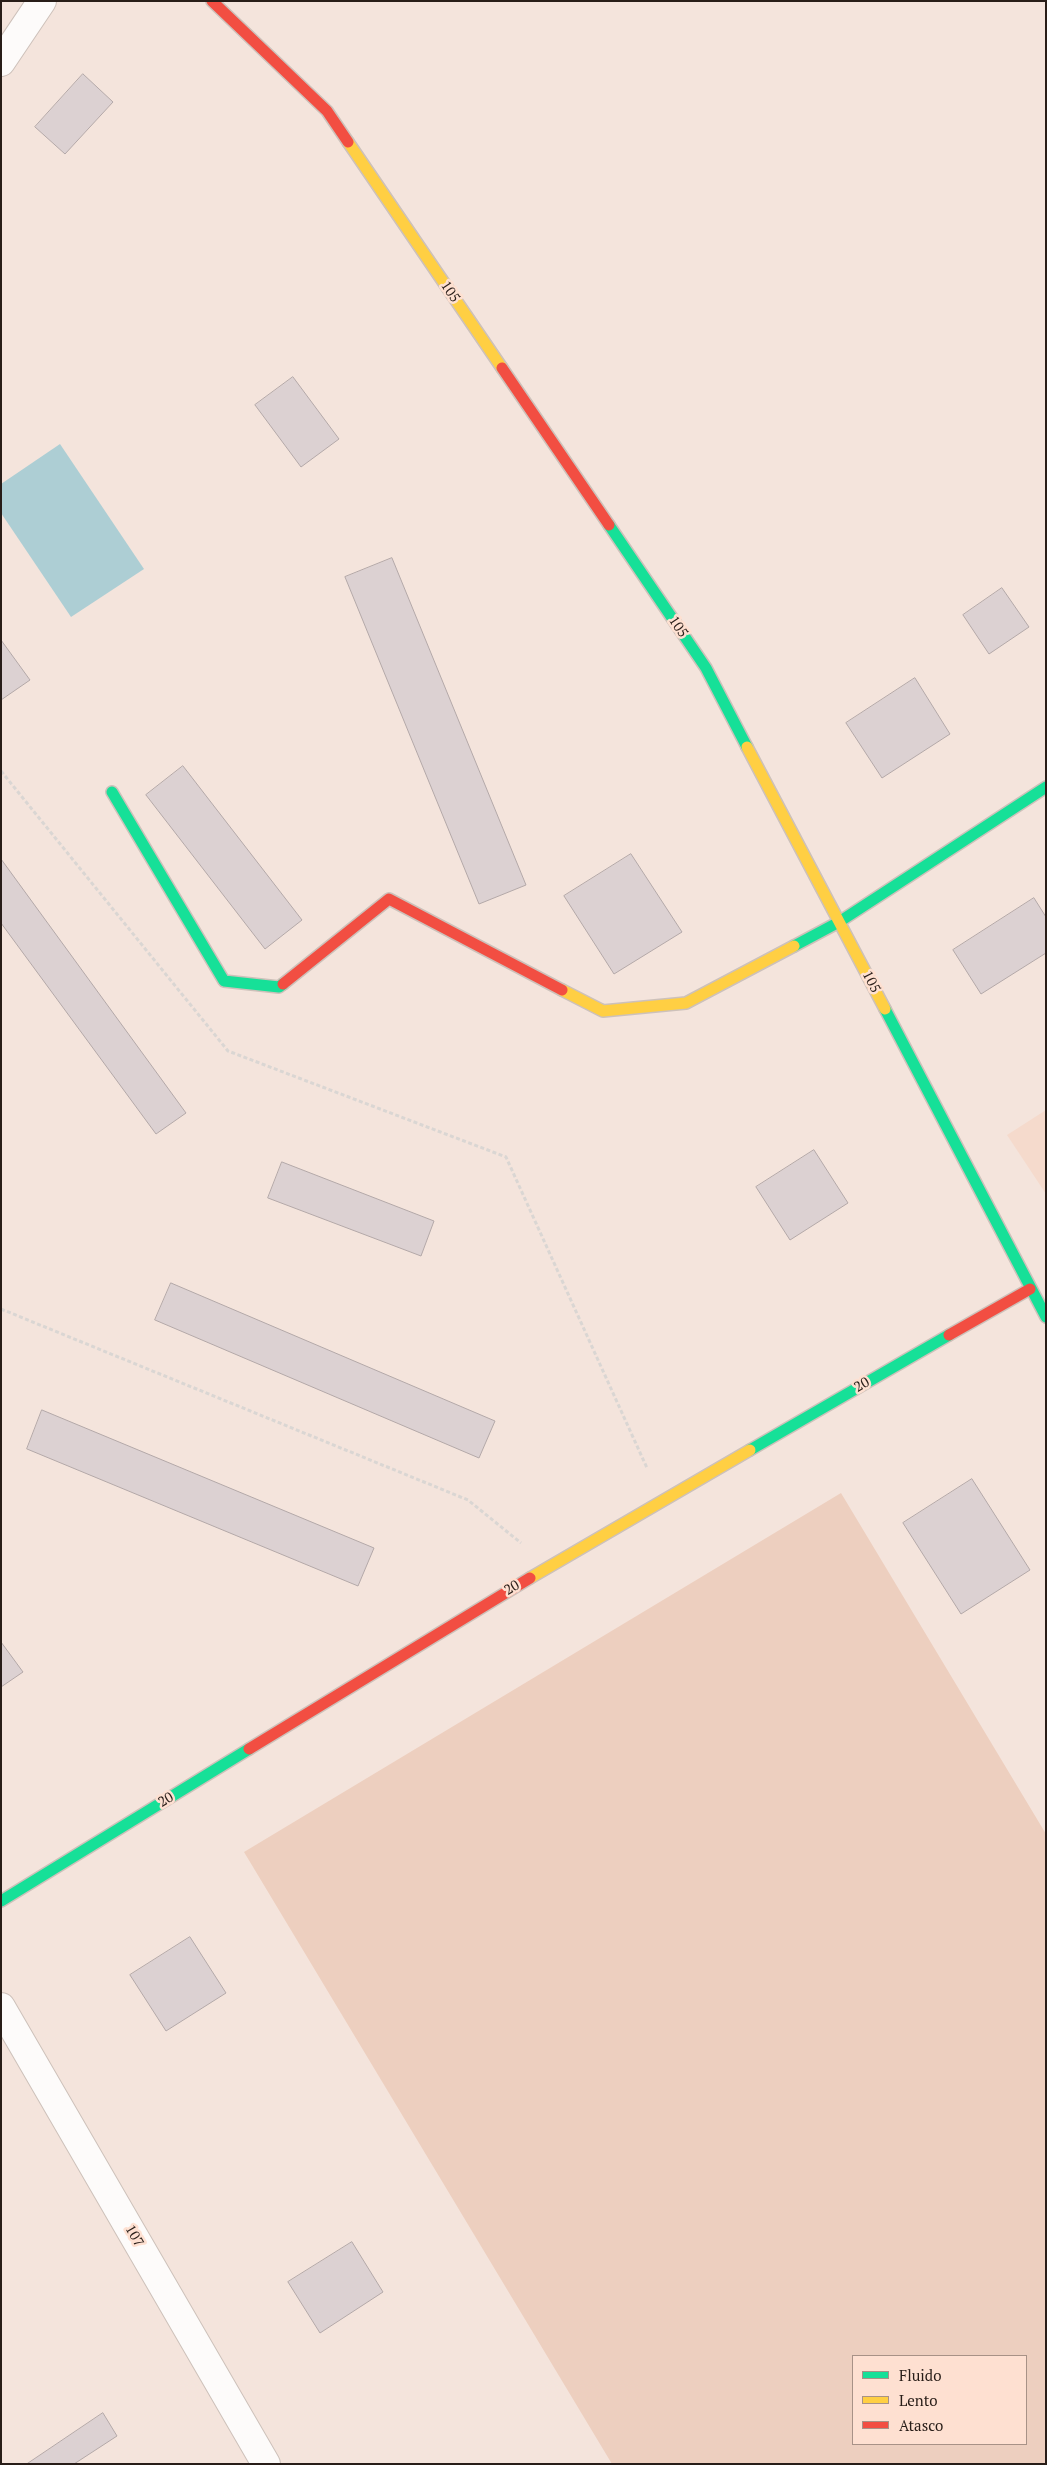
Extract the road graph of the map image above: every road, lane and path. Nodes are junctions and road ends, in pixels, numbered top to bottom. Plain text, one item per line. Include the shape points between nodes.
1 (42, 1) edge
2 (212, 1) edge
3 (1, 62) edge
4 (1, 771) edge
5 (1046, 787) edge
6 (112, 792) dead end
7 (839, 922) junction
8 (1030, 1289) junction
9 (1, 1309) edge
10 (1046, 1317) edge
11 (662, 1500) junction
12 (549, 1566) junction
13 (1, 1901) edge
14 (1, 2007) edge
15 (266, 2464) edge

1 - 3 street
2 - 7 street, 105 via 327,111 623,545 706,668
4 - 11 path via 228,1051 506,1156
5 - 7 street
6 - 7 street via 224,981 279,987 389,899 603,1010 686,1003
7 - 8 street, 105
8 - 10 street, 105
8 - 11 street, 20
9 - 12 path via 468,1500
11 - 12 street, 20
12 - 13 street, 20
14 - 15 street, 107

